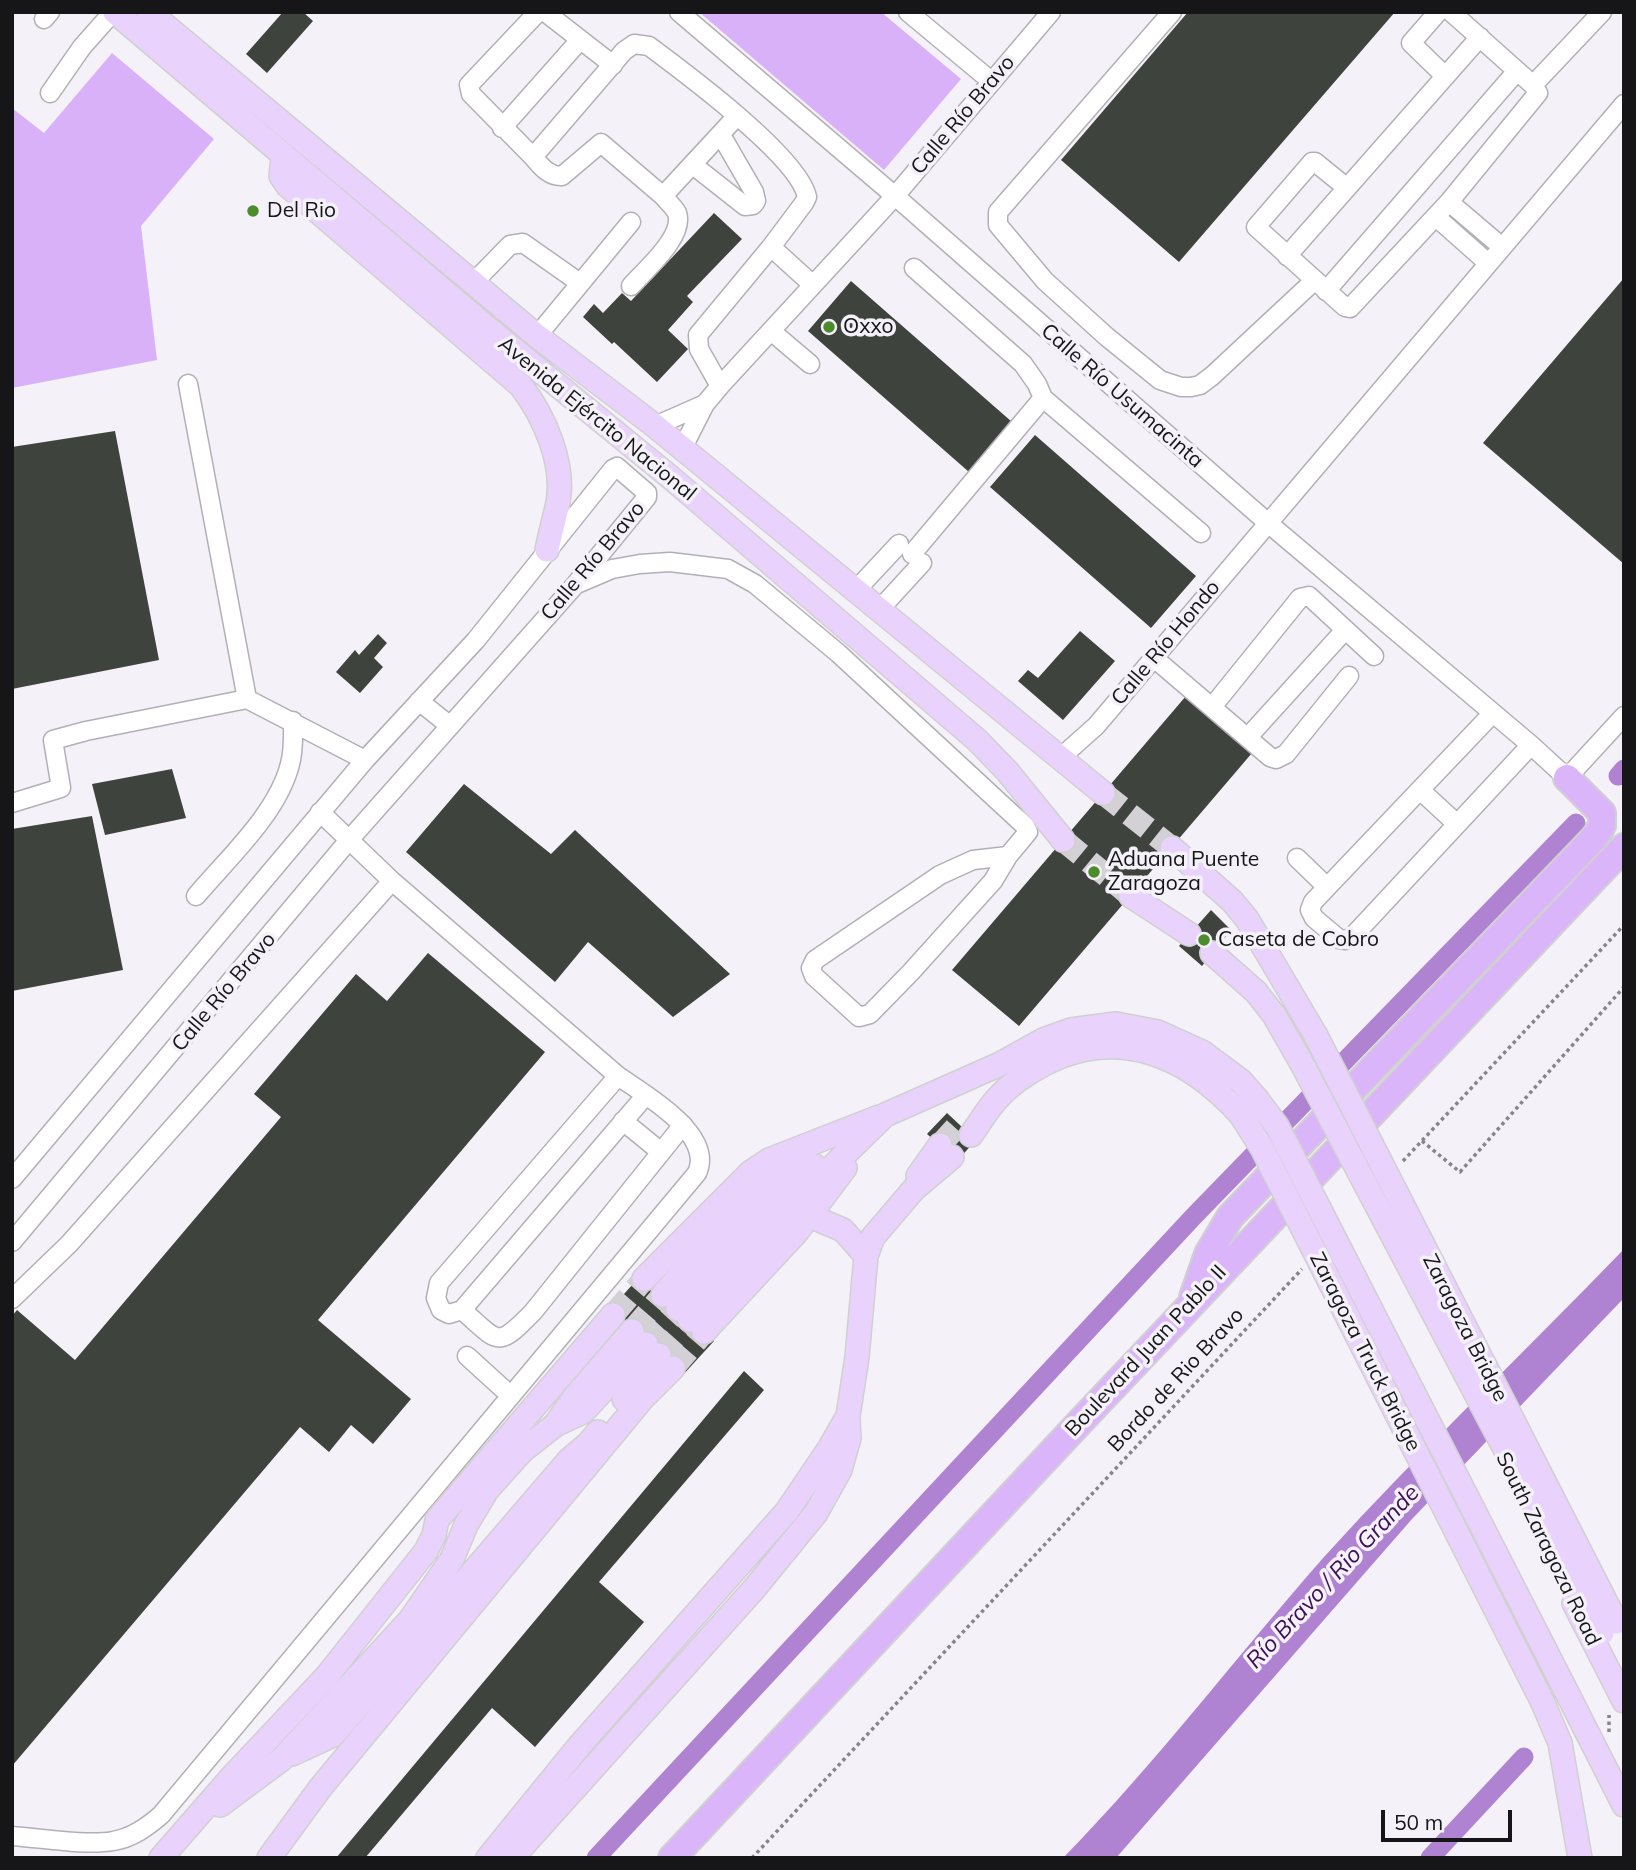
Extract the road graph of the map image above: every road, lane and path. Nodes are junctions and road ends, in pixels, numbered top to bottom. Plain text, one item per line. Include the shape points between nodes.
1 (114, 12) edge
2 (149, 12) edge
3 (538, 12) edge
4 (545, 12) edge
5 (679, 12) edge
6 (908, 12) edge
7 (1051, 12) edge
8 (1172, 12) edge
9 (1438, 12) edge
10 (1451, 12) edge
11 (1602, 12) edge
12 (1480, 37) junction
13 (580, 40) junction
14 (613, 65) junction
15 (1517, 71) junction
16 (1445, 76) junction
17 (991, 81) junction
18 (1533, 85) junction
19 (50, 93) dead end
20 (1624, 104) edge
21 (737, 116) junction
22 (502, 128) junction
23 (722, 135) junction
24 (283, 156) junction
25 (533, 157) junction
26 (693, 165) junction
27 (1348, 188) junction
28 (663, 196) junction
29 (895, 197) junction
30 (1449, 202) junction
31 (1436, 217) junction
32 (631, 222) dead end
33 (771, 247) junction
34 (1502, 247) junction
35 (1287, 256) junction
36 (1488, 263) junction
37 (914, 268) dead end
38 (473, 283) junction
39 (580, 284) junction
40 (813, 285) junction
41 (1320, 285) junction
42 (631, 286) dead end
43 (485, 326) junction
44 (771, 331) junction
45 (537, 336) junction
46 (810, 364) dead end
47 (188, 384) dead end
48 (720, 386) junction
49 (1043, 398) junction
50 (705, 404) junction
51 (656, 426) junction
52 (682, 449) junction
53 (1268, 523) junction
54 (1201, 533) dead end
55 (547, 550) junction
56 (911, 554) junction
57 (576, 584) junction
58 (856, 590) junction
59 (879, 610) junction
60 (1345, 630) junction
61 (1374, 656) dead end
62 (1154, 658) junction
63 (1349, 676) dead end
64 (247, 699) junction
65 (419, 701) junction
66 (1212, 707) junction
67 (1493, 713) junction
68 (1624, 716) edge
69 (293, 721) junction
70 (449, 725) junction
71 (1248, 737) junction
72 (1531, 745) junction
73 (1060, 758) junction
74 (365, 760) junction
75 (1567, 778) junction
76 (1420, 790) junction
77 (1103, 793) tunnel mouth
78 (12, 803) edge
79 (320, 812) junction
80 (1457, 824) junction
81 (349, 840) junction
82 (1063, 840) tunnel mouth
83 (1624, 847) edge
84 (1171, 848) tunnel mouth
85 (1008, 856) junction
86 (1297, 858) dead end
87 (392, 881) junction
88 (1327, 887) junction
89 (196, 896) dead end
90 (1131, 896) tunnel mouth
91 (1624, 925) edge
92 (1189, 934) dead end
93 (1212, 953) dead end
94 (1624, 987) edge
95 (618, 1076) junction
96 (646, 1095) junction
97 (1248, 1107) junction
98 (885, 1115) junction
99 (623, 1121) junction
100 (683, 1125) junction
101 (965, 1130) tunnel mouth
102 (1422, 1141) junction
103 (946, 1151) tunnel mouth
104 (661, 1152) junction
105 (1403, 1161) dead end
106 (12, 1180) edge
107 (810, 1216) junction
108 (15, 1235) edge
109 (866, 1256) junction
110 (1310, 1261) dead end
111 (644, 1279) tunnel mouth
112 (12, 1298) edge
113 (1190, 1305) junction
114 (462, 1310) junction
115 (684, 1314) junction
116 (613, 1315) tunnel mouth
117 (652, 1350) junction
118 (467, 1356) dead end
119 (511, 1396) junction
120 (583, 1412) junction
121 (848, 1416) junction
122 (555, 1425) junction
123 (1498, 1433) junction
124 (582, 1449) junction
125 (1614, 1630) edge
126 (1624, 1667) edge
127 (1624, 1675) edge
128 (1624, 1701) edge
129 (333, 1735) junction
130 (282, 1759) junction
131 (321, 1787) junction
132 (1624, 1805) edge
133 (196, 1820) junction
134 (12, 1836) edge
135 (161, 1858) edge
136 (269, 1858) edge
137 (488, 1858) edge
138 (512, 1858) edge
139 (672, 1858) edge
140 (752, 1858) edge
141 (1580, 1858) edge

1 - 19 street
1 - 24 main road, Avenida Ejército Nacional
2 - 38 main road, Avenida Ejército Nacional
3 - 22 street via 469,85 471,94
4 - 13 street
5 - 29 street, Calle Río Usumacinta
6 - 17 street
7 - 17 street, Calle Río Bravo
8 - 41 street via 998,212 999,225 1045,281 1107,337 1160,380 1181,387 1200,385
9 - 16 street via 1411,43
10 - 12 street
11 - 18 street
12 - 15 street
12 - 16 street
13 - 14 street
13 - 22 street
14 - 21 street via 634,44 649,46
14 - 25 street
15 - 18 street
15 - 41 street
16 - 27 street
17 - 29 street, Calle Río Bravo
18 - 30 street via 1537,97
20 - 34 street, Calle Río Hondo
21 - 23 street
21 - 33 street via 790,167 806,192 804,203
22 - 25 street
23 - 26 street
23 - 26 street via 754,192 753,205 745,206
24 - 43 main road, Avenida Ejército Nacional
24 - 55 main road via 281,176 288,186 521,386 534,403 551,439 557,466 559,499
25 - 28 street via 546,171 562,176 601,143
26 - 28 street
27 - 35 street
27 - 35 street via 1312,162 1256,227
28 - 42 street via 676,212 679,227
29 - 40 street, Calle Río Bravo
29 - 53 street, Calle Río Usumacinta
30 - 31 street
30 - 34 street
31 - 36 street
31 - 41 street via 1353,307 1345,307
32 - 39 street
33 - 40 street
33 - 48 street via 698,335 699,349
34 - 36 street, Calle Río Hondo
35 - 41 street
36 - 53 street, Calle Río Hondo
37 - 49 street via 1023,364
38 - 39 street via 510,245 523,243
38 - 45 main road, Avenida Ejército Nacional
39 - 45 street
40 - 44 street, Calle Río Bravo
43 - 52 main road via 560,369 665,451
43 - 82 main road, Avenida Ejército Nacional via 670,477 977,740
44 - 46 street
44 - 48 street, Calle Río Bravo
45 - 51 main road, Avenida Ejército Nacional
47 - 64 street
48 - 50 street, Calle Río Bravo
49 - 54 street
49 - 56 street
50 - 51 street, Calle Río Bravo
50 - 52 street, Calle Río Bravo
51 - 52 main road, Avenida Ejército Nacional
52 - 58 main road, Avenida Ejército Nacional
53 - 62 street, Calle Río Hondo
53 - 67 street, Calle Río Usumacinta
55 - 57 street, Calle Río Bravo via 613,468 647,493
55 - 65 street, Calle Río Bravo via 476,640
56 - 58 street
56 - 59 street
57 - 70 street, Calle Río Bravo
57 - 85 street via 612,569 670,562 728,569 755,584 838,653 1026,826 1028,832
58 - 59 main road, Avenida Ejército Nacional
59 - 73 main road, Avenida Ejército Nacional
60 - 61 street
60 - 66 street via 1309,596 1303,596
60 - 71 street
62 - 66 street
62 - 73 street, Calle Río Hondo via 1096,726
63 - 71 street via 1284,756 1270,757
64 - 69 street
64 - 78 street via 53,740 61,788
65 - 70 street
65 - 74 street, Calle Río Bravo
66 - 71 street
67 - 72 street, Calle Río Usumacinta
67 - 76 street
68 - 75 street
69 - 74 street
69 - 89 street via 290,766 273,803
70 - 81 street, Calle Río Bravo
72 - 75 street, Calle Río Usumacinta
72 - 80 street
73 - 77 main road, Avenida Ejército Nacional
74 - 79 street, Calle Río Bravo
75 - 113 highway via 1602,813 1602,826 1594,838 1230,1217 1208,1254
76 - 80 street
76 - 88 street
79 - 81 street
79 - 106 street, Calle Río Bravo
80 - 88 street via 1346,940 1339,939 1310,910
81 - 87 street
81 - 108 street, Calle Río Bravo
83 - 113 highway, Boulevard Juan Pablo II
84 - 125 main road, Zaragoza Bridge, bridge via 1247,919 1315,1034
85 - 85 street via 993,881 867,1016 859,1017 812,972 815,960 940,875 972,860
86 - 88 street
87 - 95 street
87 - 112 street via 69,1244
90 - 92 main road
91 - 102 path
93 - 123 main road, bridge via 1256,992 1274,1015
94 - 102 path via 1460,1172
95 - 96 street
95 - 114 street via 439,1283 435,1291 440,1310 449,1314
96 - 99 street
96 - 100 street
97 - 98 main road via 1223,1067 1179,1040 1116,1024 1071,1030 1043,1040
97 - 101 main road via 1179,1064 1139,1049 1097,1047 1056,1058 1021,1079
97 - 132 main road, Zaragoza Truck Bridge, bridge via 1277,1126
97 - 141 main road, Zaragoza Truck Bridge, bridge via 1262,1148 1543,1703 1560,1743
98 - 107 main road
98 - 111 main road via 769,1160 751,1172
98 - 115 main road
98 - 115 main road via 776,1173 760,1187
99 - 104 street
99 - 114 street
100 - 104 street
100 - 119 street via 701,1157 696,1173
102 - 105 path
103 - 109 main road via 873,1237
104 - 114 street via 511,1335 492,1335
107 - 109 main road via 843,1230
107 - 115 main road
109 - 121 main road
110 - 140 path, Bordo de Rio Bravo
113 - 139 highway, Boulevard Juan Pablo II
116 - 133 main road via 437,1520 426,1551 327,1677
117 - 120 main road
117 - 122 main road via 575,1398
117 - 124 main road
117 - 131 main road via 643,1398
118 - 119 street
119 - 134 street via 161,1815 133,1835 113,1842
120 - 122 main road
120 - 124 main road
121 - 137 main road via 787,1511 580,1745
121 - 138 main road via 845,1456 816,1513 754,1589
122 - 130 main road via 522,1451 487,1490 453,1559 410,1620
123 - 125 main road, bridge
123 - 128 main road, South Zaragoza Road via 1496,1448 1503,1464
124 - 129 main road
125 - 126 main road, South Zaragoza Road
125 - 127 main road, South Zaragoza Road
129 - 130 main road
129 - 131 main road
130 - 133 main road
131 - 136 main road
133 - 135 main road

